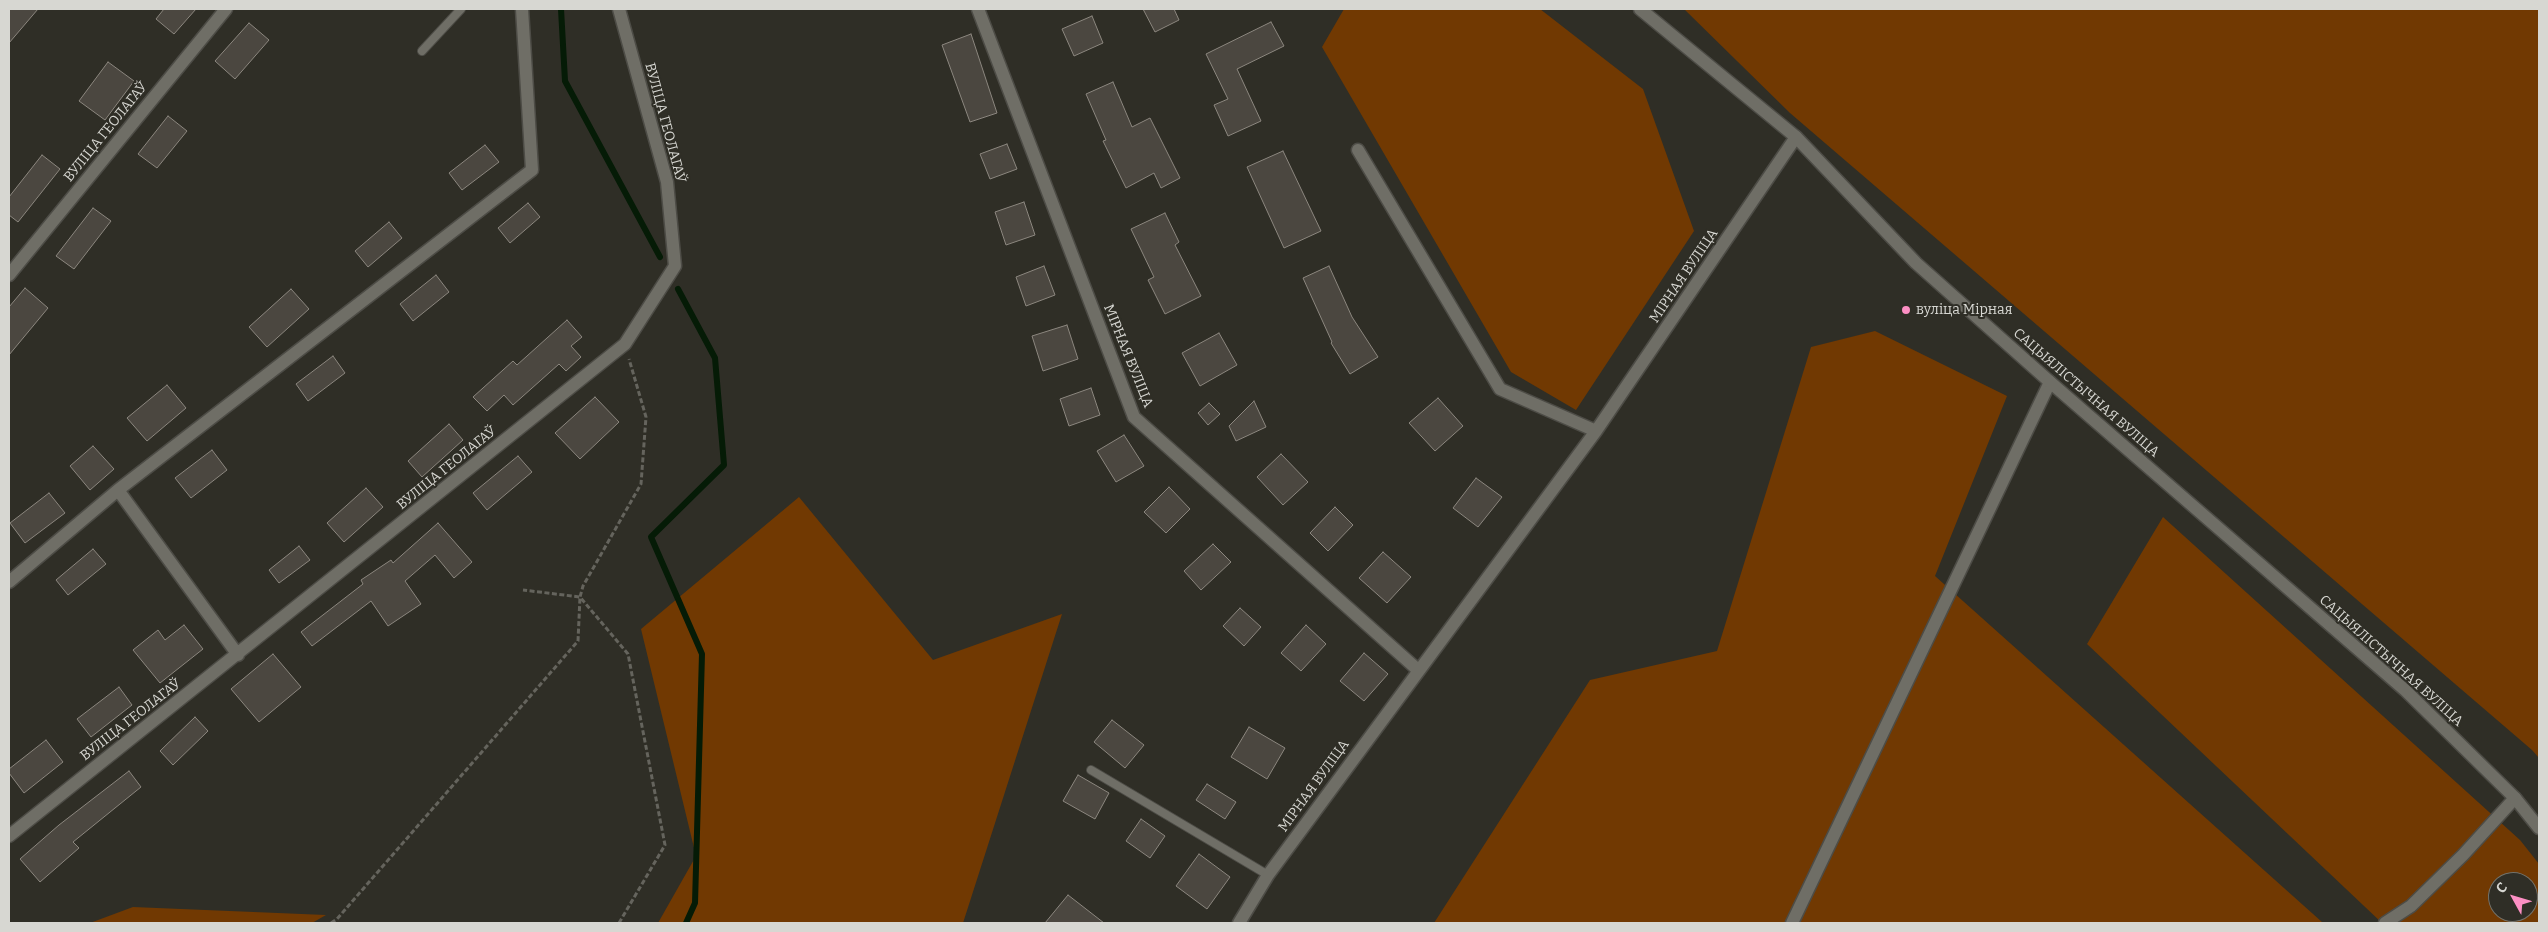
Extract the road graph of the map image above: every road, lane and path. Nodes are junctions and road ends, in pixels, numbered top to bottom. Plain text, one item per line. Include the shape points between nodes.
1 (226, 9) edge
2 (461, 9) edge
3 (522, 9) edge
4 (620, 9) edge
5 (978, 9) edge
6 (1640, 9) edge
7 (422, 51) dead end
8 (1796, 137) junction
9 (1358, 150) dead end
10 (9, 275) edge
11 (625, 344) junction
12 (2050, 382) junction
13 (1596, 432) junction
14 (118, 490) junction
15 (9, 582) edge
16 (523, 590) dead end
17 (580, 597) junction
18 (238, 655) junction
19 (1418, 670) junction
20 (1091, 770) dead end
21 (2515, 798) junction
22 (2539, 828) edge
23 (9, 836) edge
24 (1268, 875) junction
25 (331, 923) edge
26 (618, 923) edge
27 (1238, 923) edge
28 (1792, 923) edge
29 (2385, 923) edge

1 - 10 street, ВУЛІЦА ГЕОЛАГАЎ
2 - 7 lane
3 - 14 street via 532,170
4 - 11 street, ВУЛІЦА ГЕОЛАГАЎ via 667,182 674,266
5 - 19 street, МІРНАЯ ВУЛІЦА via 1134,417
6 - 8 street, САЦЫЯЛІСТЫЧНАЯ ВУЛІЦА
8 - 12 street, САЦЫЯЛІСТЫЧНАЯ ВУЛІЦА via 1916,263
8 - 13 street, МІРНАЯ ВУЛІЦА
9 - 13 street via 1500,389
11 - 17 path via 646,417 641,484 583,586
11 - 18 street, ВУЛІЦА ГЕОЛАГАЎ
12 - 21 street, САЦЫЯЛІСТЫЧНАЯ ВУЛІЦА via 2405,690
12 - 28 street
13 - 19 street, МІРНАЯ ВУЛІЦА
14 - 15 street
14 - 18 street
16 - 17 path
17 - 25 path via 578,641
17 - 26 path via 628,654 665,845
18 - 23 street, ВУЛІЦА ГЕОЛАГАЎ
19 - 24 street, МІРНАЯ ВУЛІЦА
20 - 24 lane
21 - 22 street, САЦЫЯЛІСТЫЧНАЯ ВУЛІЦА
21 - 29 street via 2411,906
24 - 27 street, МІРНАЯ ВУЛІЦА

